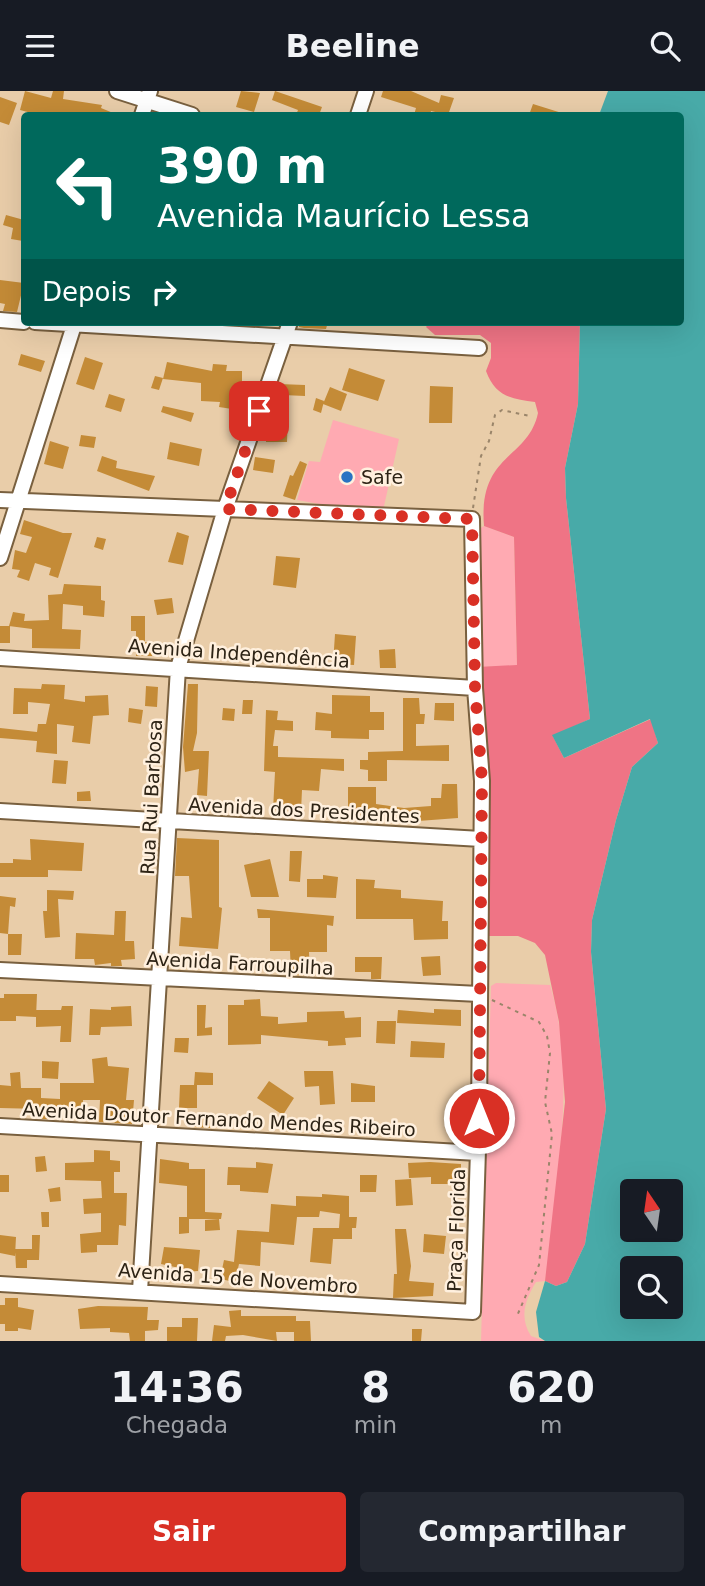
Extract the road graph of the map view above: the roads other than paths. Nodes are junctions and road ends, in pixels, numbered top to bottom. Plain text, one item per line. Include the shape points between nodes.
1 (117, 91) edge
2 (366, 91) edge
3 (149, 96) edge
4 (185, 112) edge
5 (359, 112) edge
6 (0, 320) edge
7 (21, 321) edge
8 (74, 326) edge
9 (120, 326) edge
10 (288, 326) edge
11 (285, 337) junction
12 (479, 348) dead end
13 (0, 500) edge
14 (16, 501) junction
15 (225, 509) junction
16 (0, 558) edge
17 (0, 658) edge
18 (178, 668) junction
19 (475, 688) junction
20 (0, 811) edge
21 (168, 821) junction
22 (481, 839) junction
23 (0, 970) edge
24 (160, 978) junction
25 (478, 994) junction
26 (0, 1126) edge
27 (149, 1135) junction
28 (478, 1153) junction
29 (0, 1284) edge
30 (140, 1291) junction
31 (473, 1312) joint

1 - 3 street
2 - 5 street
3 - 4 street
6 - 7 street
8 - 14 street
9 - 11 street
10 - 11 street, Rua Rui Barbosa
11 - 12 street
11 - 15 street, Rua Rui Barbosa
13 - 14 street
14 - 15 street
14 - 16 street
15 - 18 street, Rua Rui Barbosa
15 - 19 street, Praça Florida via 472,519
17 - 18 street, Avenida Independência
18 - 19 street, Avenida Independência
18 - 21 street, Rua Rui Barbosa
19 - 22 street, Praça Florida
20 - 21 street, Avenida dos Presidentes
21 - 22 street, Avenida dos Presidentes
21 - 24 street, Rua Rui Barbosa
22 - 25 street, Praça Florida
23 - 24 street, Avenida Farroupilha
24 - 25 street, Avenida Farroupilha
24 - 27 street, Rua Rui Barbosa
25 - 28 street, Praça Florida
26 - 27 street, Avenida Doutor Fernando Mendes Ribeiro
27 - 28 street, Avenida Doutor Fernando Mendes Ribeiro
27 - 30 street, Rua Rui Barbosa
28 - 31 street, Praça Florida
29 - 30 street, Avenida 15 de Novembro
30 - 31 street, Avenida 15 de Novembro

